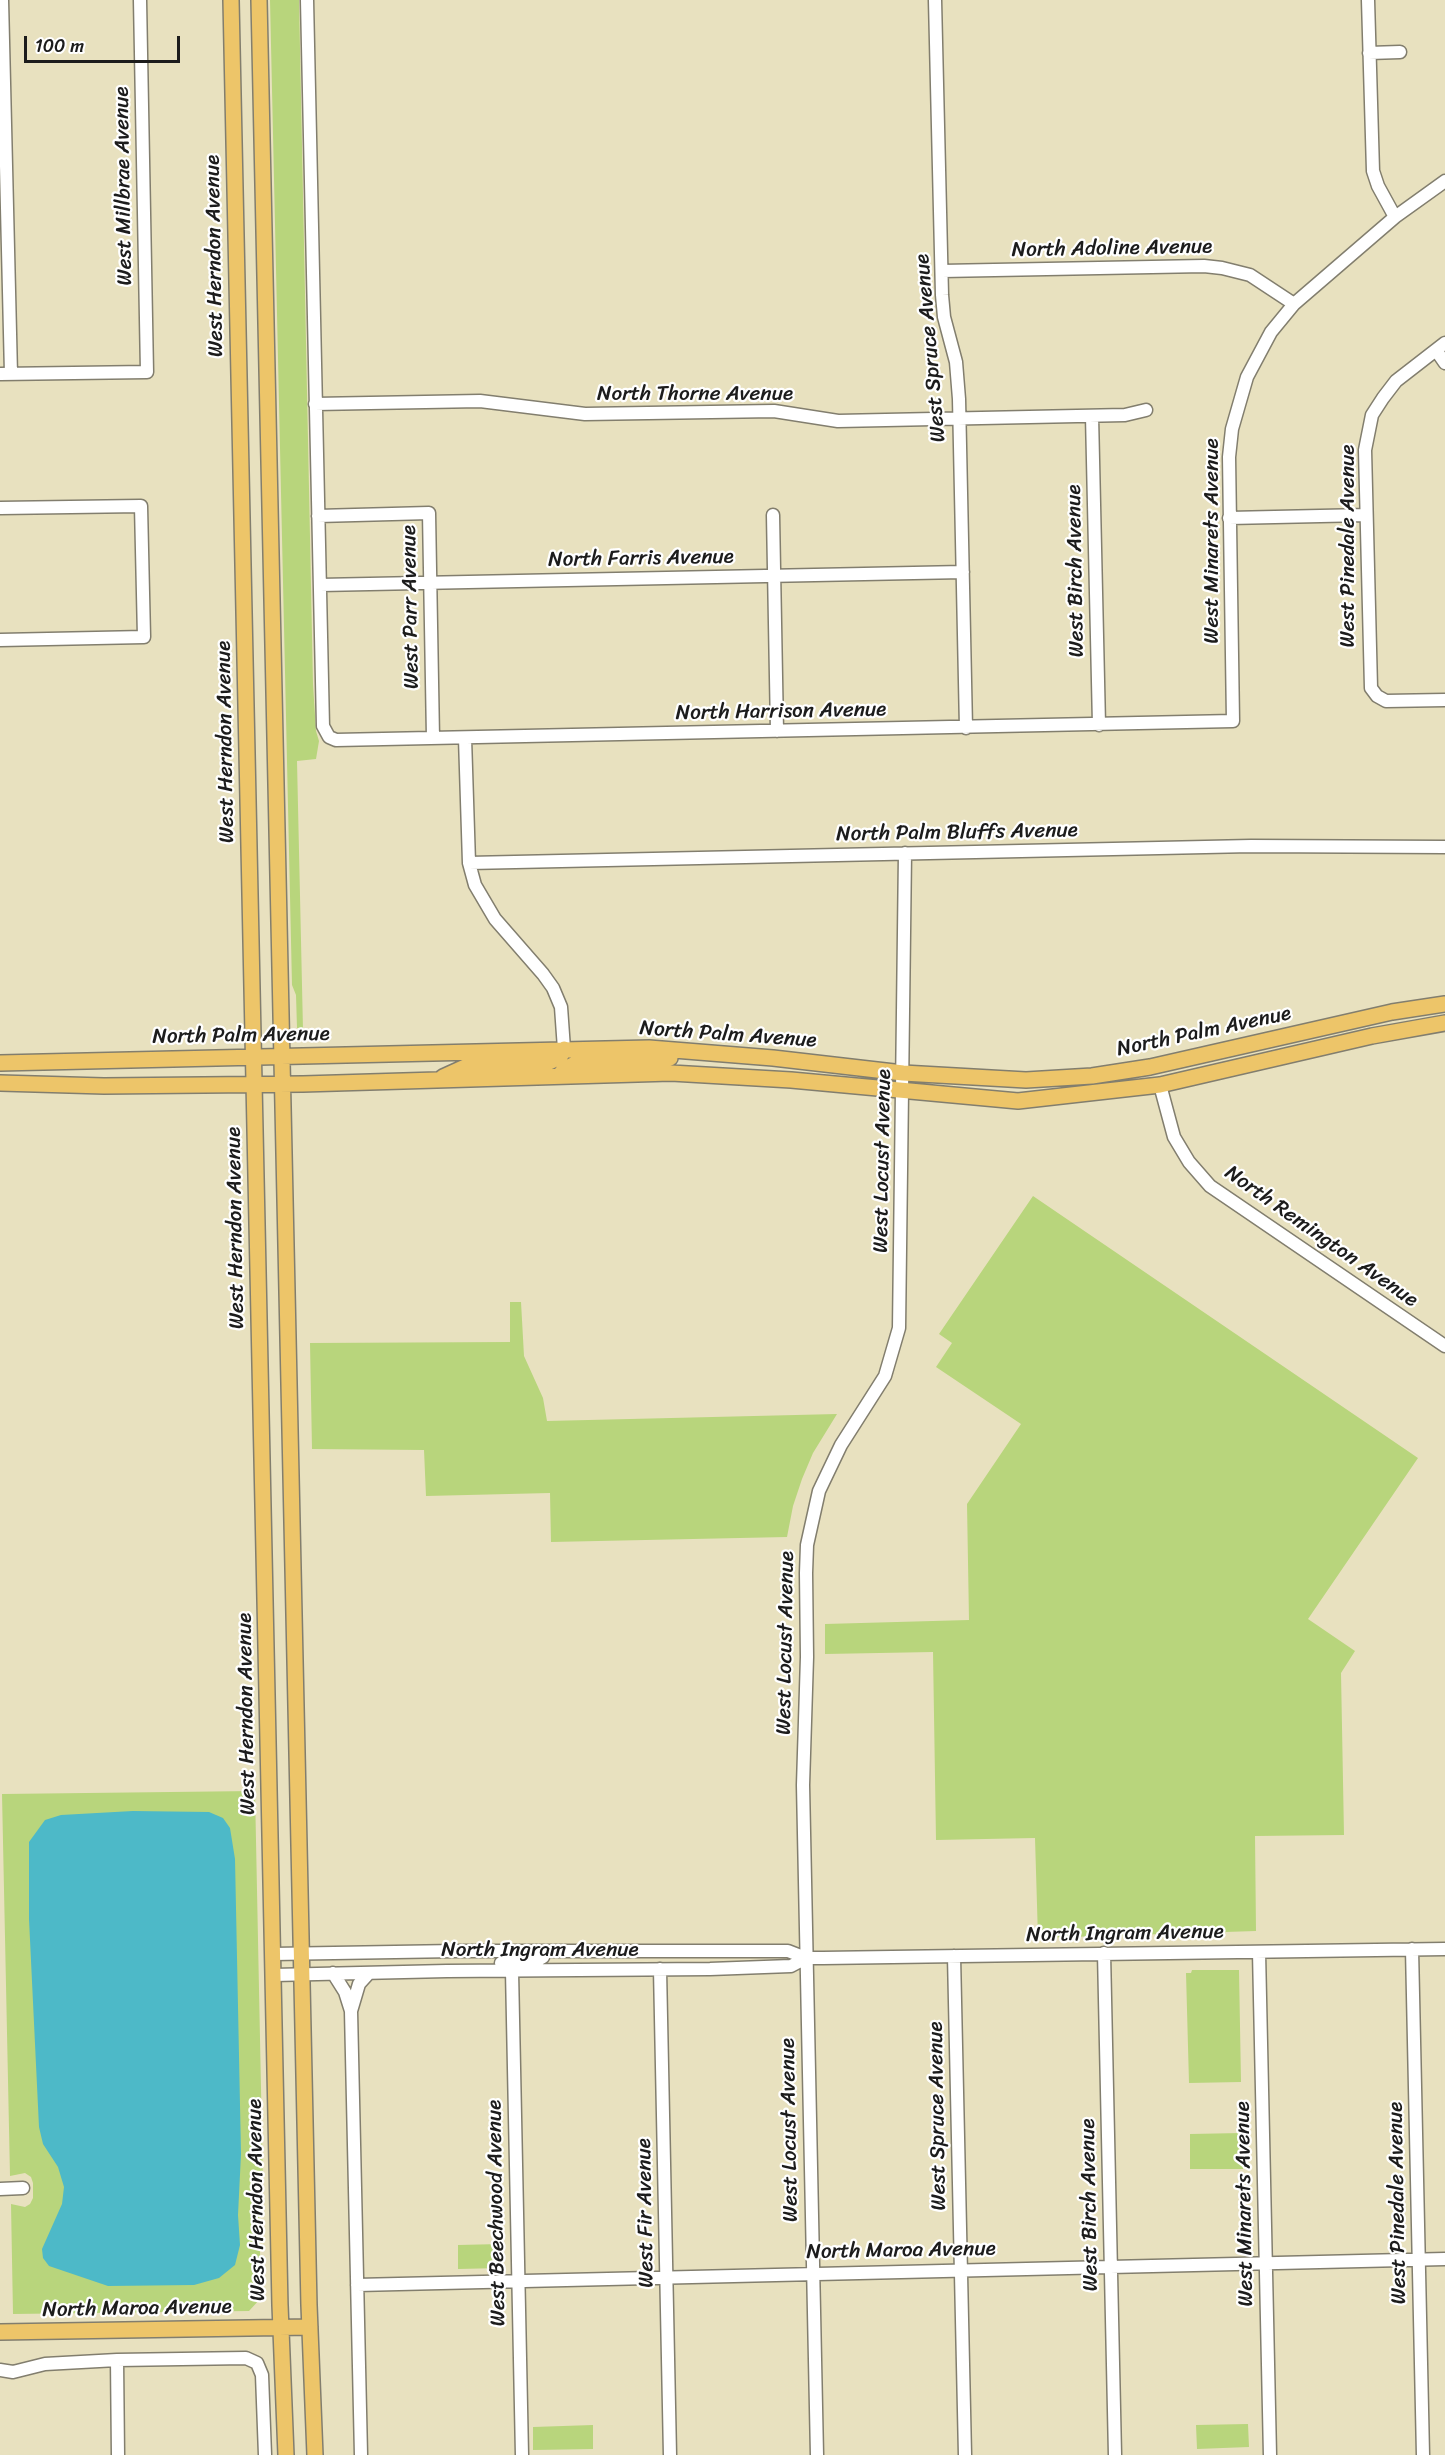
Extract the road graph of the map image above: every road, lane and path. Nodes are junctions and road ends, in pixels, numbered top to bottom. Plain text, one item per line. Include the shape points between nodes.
1 (2, 0) edge
2 (140, 0) edge
3 (231, 0) edge
4 (260, 0) edge
5 (307, 0) edge
6 (935, 0) edge
7 (1368, 0) edge
8 (1400, 52) dead end
9 (1370, 53) junction
10 (1445, 181) edge
11 (1395, 217) junction
12 (942, 271) junction
13 (1294, 304) junction
14 (1440, 346) edge
15 (1445, 363) edge
16 (5, 374) edge
17 (315, 404) junction
18 (1146, 410) dead end
19 (1092, 416) junction
20 (960, 418) junction
21 (0, 508) edge
22 (773, 515) dead end
23 (1366, 515) junction
24 (318, 516) junction
25 (1229, 518) junction
26 (963, 572) junction
27 (775, 576) junction
28 (430, 582) junction
29 (320, 585) junction
30 (0, 640) edge
31 (1445, 700) edge
32 (1233, 721) joint
33 (1100, 725) junction
34 (966, 728) junction
35 (777, 731) junction
36 (433, 738) junction
37 (465, 738) junction
38 (1445, 847) edge
39 (905, 853) junction
40 (469, 862) junction
41 (1445, 1004) edge
42 (1445, 1023) edge
43 (1294, 1034) junction
44 (564, 1049) junction
45 (686, 1050) junction
46 (254, 1056) junction
47 (284, 1057) junction
48 (0, 1063) edge
49 (903, 1073) junction
50 (559, 1076) junction
51 (438, 1080) junction
52 (0, 1083) edge
53 (255, 1084) junction
54 (284, 1084) junction
55 (1160, 1085) junction
56 (903, 1092) junction
57 (1445, 1346) edge
58 (1412, 1949) junction
59 (1445, 1949) edge
60 (545, 1952) junction
61 (1259, 1952) junction
62 (302, 1953) junction
63 (1104, 1953) junction
64 (273, 1954) junction
65 (954, 1956) junction
66 (806, 1958) junction
67 (660, 1969) junction
68 (447, 1971) junction
69 (512, 1971) junction
70 (369, 1972) junction
71 (333, 1973) junction
72 (302, 1974) junction
73 (274, 1975) junction
74 (351, 2011) junction
75 (0, 2188) edge
76 (23, 2188) dead end
77 (1419, 2259) junction
78 (1445, 2259) edge
79 (1266, 2263) junction
80 (1111, 2267) junction
81 (961, 2271) junction
82 (813, 2274) junction
83 (666, 2278) junction
84 (518, 2281) junction
85 (357, 2285) junction
86 (310, 2327) junction
87 (281, 2328) junction
88 (0, 2332) edge
89 (117, 2360) junction
90 (0, 2370) edge
91 (118, 2455) edge
92 (265, 2455) edge
93 (286, 2455) edge
94 (315, 2455) edge
95 (361, 2455) edge
96 (522, 2455) edge
97 (670, 2455) edge
98 (817, 2455) edge
99 (965, 2455) edge
100 (1115, 2455) edge
101 (1270, 2455) edge
102 (1423, 2455) edge

1 - 16 street
2 - 16 street, West Millbrae Avenue via 147,372
3 - 46 main road, West Herndon Avenue
4 - 47 main road
5 - 17 street
6 - 12 street, West Spruce Avenue
7 - 9 street
8 - 9 street
9 - 11 street via 1373,171
10 - 11 street
11 - 13 street
12 - 13 street, North Adoline Avenue via 1204,266 1250,275
12 - 20 street, West Spruce Avenue via 944,317 958,382
13 - 25 street, West Minarets Avenue via 1271,332 1239,400 1229,457
14 - 15 street
14 - 23 street, West Pinedale Avenue via 1395,381 1372,415 1365,450
17 - 20 street, North Thorne Avenue via 480,401 585,414 774,411 838,421
17 - 24 street
18 - 19 street, North Thorne Avenue
19 - 20 street, North Thorne Avenue
19 - 33 street, West Birch Avenue
20 - 26 street, West Spruce Avenue
21 - 30 street via 141,506 144,637
22 - 27 street
23 - 25 street
23 - 31 street, West Pinedale Avenue via 1371,688 1386,701
24 - 28 street, West Parr Avenue via 429,513
24 - 29 street
25 - 32 street, West Minarets Avenue
26 - 27 street, North Farris Avenue
26 - 34 street, West Spruce Avenue
27 - 28 street, North Farris Avenue
27 - 35 street
28 - 29 street, North Farris Avenue
28 - 36 street, West Parr Avenue
29 - 36 street, North Harrison Avenue via 323,726 329,738
32 - 33 street, North Harrison Avenue
33 - 34 street, North Harrison Avenue
34 - 35 street, North Harrison Avenue
35 - 37 street, North Harrison Avenue
36 - 37 street, North Harrison Avenue
37 - 40 street
38 - 39 street, North Palm Bluffs Avenue via 1251,846
39 - 40 street, North Palm Bluffs Avenue
39 - 49 street, West Locust Avenue
40 - 44 street via 486,906 557,996
41 - 43 main road, North Palm Avenue
42 - 55 main road, North Palm Avenue
43 - 49 main road, North Palm Avenue via 1092,1076 1026,1080
43 - 55 main road via 1253,1053 1166,1074
44 - 45 main road, North Palm Avenue
44 - 47 main road, North Palm Avenue
44 - 51 main road via 560,1057 545,1064 465,1067
45 - 49 main road, North Palm Avenue
45 - 50 main road via 671,1058 579,1062
46 - 47 main road, North Palm Avenue
46 - 48 main road, North Palm Avenue
46 - 53 main road, West Herndon Avenue
47 - 54 main road
49 - 56 street, West Locust Avenue
50 - 51 main road, North Palm Avenue
50 - 56 main road, North Palm Avenue via 671,1073
51 - 54 main road, North Palm Avenue
52 - 53 main road, North Palm Avenue
53 - 54 main road, North Palm Avenue
53 - 64 main road, West Herndon Avenue
54 - 62 main road
55 - 56 main road, North Palm Avenue via 1018,1101
55 - 57 street, North Remington Avenue via 1177,1142 1210,1186
56 - 66 street, West Locust Avenue via 899,1328 885,1376 827,1471 807,1545 803,1776
58 - 59 street, North Ingram Avenue
58 - 61 street, North Ingram Avenue
58 - 77 street, West Pinedale Avenue
60 - 62 street, North Ingram Avenue
60 - 66 street, North Ingram Avenue via 788,1951
60 - 68 street via 532,1962 465,1963
61 - 63 street, North Ingram Avenue
61 - 79 street, West Minarets Avenue
62 - 64 street, North Ingram Avenue
62 - 72 main road
63 - 65 street, North Ingram Avenue
63 - 80 street, West Birch Avenue
64 - 73 main road, West Herndon Avenue
65 - 66 street, North Ingram Avenue
65 - 81 street, West Spruce Avenue
66 - 67 street, North Ingram Avenue via 791,1966
66 - 82 street, West Locust Avenue
67 - 69 street, North Ingram Avenue
67 - 83 street, West Fir Avenue
68 - 69 street, North Ingram Avenue
68 - 70 street, North Ingram Avenue
69 - 84 street, West Beechwood Avenue
70 - 71 street, North Ingram Avenue
70 - 74 street via 359,1984
71 - 72 street, North Ingram Avenue
71 - 74 street
72 - 73 street, North Ingram Avenue
72 - 86 main road
73 - 87 main road, West Herndon Avenue
74 - 85 street
75 - 76 street
77 - 78 street, North Maroa Avenue
77 - 79 street, North Maroa Avenue
77 - 102 street, West Pinedale Avenue
79 - 80 street, North Maroa Avenue
79 - 101 street, West Minarets Avenue
80 - 81 street, North Maroa Avenue
80 - 100 street, West Birch Avenue
81 - 82 street, North Maroa Avenue
81 - 99 street, West Spruce Avenue
82 - 83 street, North Maroa Avenue
82 - 98 street, West Locust Avenue
83 - 84 street, North Maroa Avenue
83 - 97 street, West Fir Avenue
84 - 85 street, North Maroa Avenue
84 - 96 street, West Beechwood Avenue
85 - 95 street
86 - 87 main road, North Maroa Avenue
86 - 94 main road
87 - 88 main road, North Maroa Avenue
87 - 93 main road, West Herndon Avenue
89 - 90 street via 67,2362 13,2372
89 - 91 street
89 - 92 street via 246,2358 257,2363 262,2375

